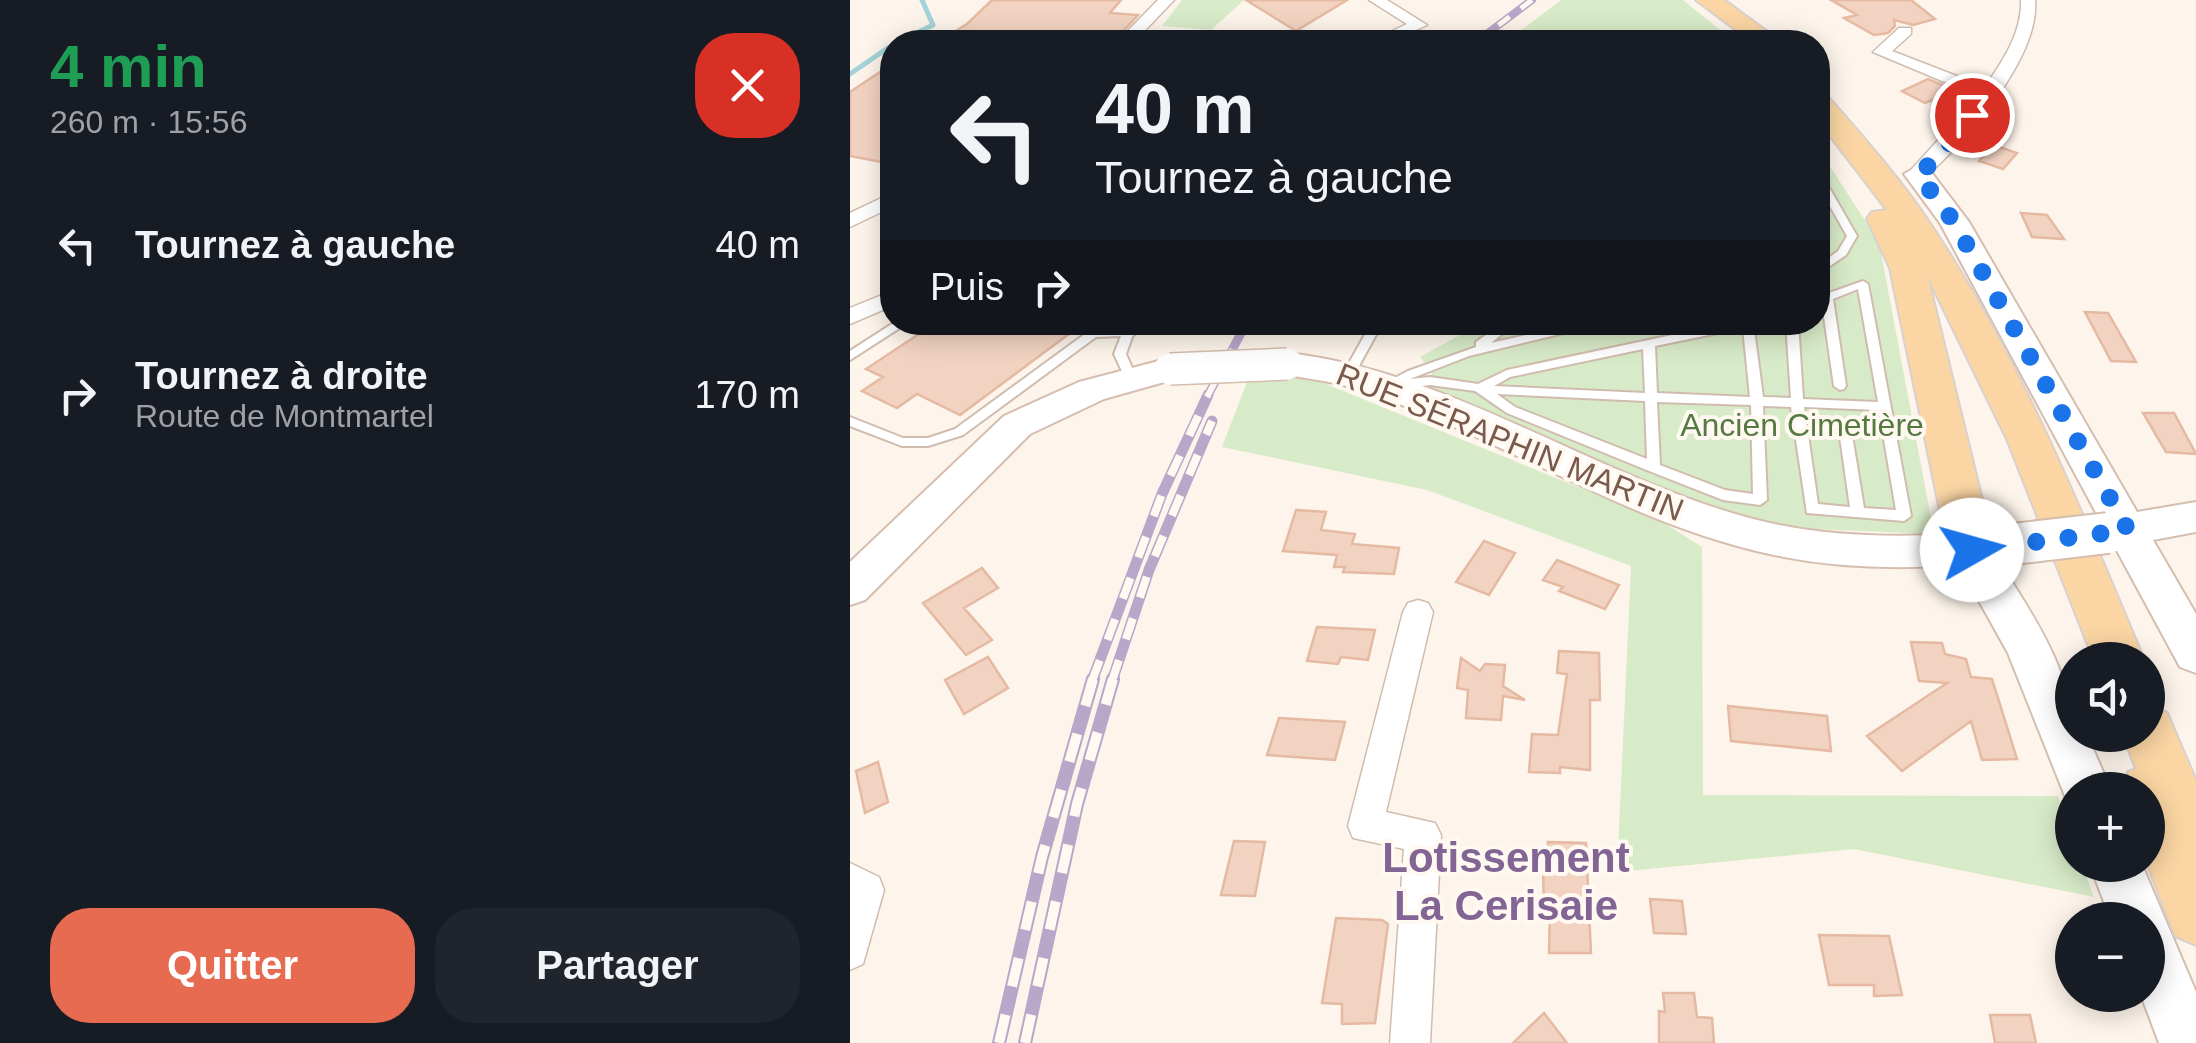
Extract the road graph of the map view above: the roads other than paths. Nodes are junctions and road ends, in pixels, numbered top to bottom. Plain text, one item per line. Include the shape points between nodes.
1 (1167, 0) edge
2 (1376, 0) edge
3 (1695, 0) edge
4 (1708, 0) edge
5 (2028, 0) edge
6 (1137, 30) edge
7 (1407, 30) edge
8 (1730, 30) edge
9 (1742, 30) edge
10 (1751, 30) edge
11 (1904, 31) dead end
12 (1830, 90) edge
13 (1988, 94) junction
14 (1830, 125) edge
15 (1830, 129) edge
16 (1830, 131) edge
17 (1918, 174) junction
18 (1830, 198) edge
19 (880, 205) edge
20 (850, 221) edge
21 (1830, 264) edge
22 (1830, 296) edge
23 (880, 303) edge
24 (850, 316) edge
25 (883, 335) edge
26 (1093, 335) edge
27 (1131, 335) edge
28 (1371, 335) edge
29 (1494, 335) edge
30 (1543, 335) edge
31 (1691, 335) edge
32 (1749, 335) edge
33 (1793, 335) edge
34 (1829, 335) edge
35 (1649, 344) junction
36 (1475, 348) junction
37 (850, 356) edge
38 (1350, 372) junction
39 (1130, 377) junction
40 (1386, 386) junction
41 (1840, 386) dead end
42 (1479, 388) junction
43 (1652, 397) junction
44 (1757, 401) junction
45 (1797, 403) junction
46 (1884, 406) junction
47 (1844, 422) dead end
48 (854, 426) edge
49 (1654, 468) junction
50 (1858, 512) junction
51 (2196, 517) edge
52 (2118, 532) junction
53 (1988, 548) junction
54 (850, 588) edge
55 (1418, 612) dead end
56 (2090, 642) edge
57 (2112, 642) edge
58 (2196, 654) edge
59 (2157, 752) edge
60 (2079, 772) edge
61 (2165, 834) edge
62 (2196, 849) edge
63 (850, 881) edge
64 (2196, 915) edge
65 (850, 952) edge
66 (2165, 986) edge
67 (1410, 1043) edge
68 (2188, 1043) edge

1 - 6 street
2 - 7 street via 1419,25
3 - 8 main road
4 - 9 main road
4 - 10 main road
5 - 13 street via 2030,16
11 - 13 street via 1882,52
12 - 17 main road
13 - 17 street
14 - 57 main road via 1878,174 1980,334 2022,418
15 - 56 main road via 1909,239 1964,334
16 - 53 main road via 1908,268
17 - 52 street via 1954,222
18 - 21 lane via 1852,236
19 - 20 street
22 - 46 lane via 1863,284
23 - 24 street
25 - 37 lane
26 - 48 lane via 959,432 902,442
27 - 39 lane via 1120,354
28 - 38 lane
29 - 36 lane
30 - 36 lane
31 - 35 lane
32 - 44 lane
33 - 45 lane
34 - 41 lane
35 - 42 lane via 1507,374
35 - 43 lane
36 - 40 lane
38 - 39 street, RUE SÉRAPHIN MARTIN, bridge via 1287,364
38 - 40 street, RUE SÉRAPHIN MARTIN
39 - 54 street, RUE SÉRAPHIN MARTIN via 1018,425
40 - 42 lane via 1430,380
40 - 53 street, RUE SÉRAPHIN MARTIN via 1685,514 1760,536 1833,546
42 - 43 lane
42 - 49 lane via 1511,410
43 - 44 lane
43 - 49 lane
44 - 45 lane
44 - 49 lane via 1760,500 1723,495
45 - 46 lane
45 - 50 lane via 1812,510
46 - 50 lane via 1904,516
47 - 50 lane
51 - 52 street, RUE SÉRAPHIN MARTIN
52 - 53 street, RUE SÉRAPHIN MARTIN, bridge
52 - 58 street
53 - 60 street
55 - 67 street via 1365,826 1423,835
59 - 62 main road
61 - 64 main road
63 - 65 street via 866,890
66 - 68 street

